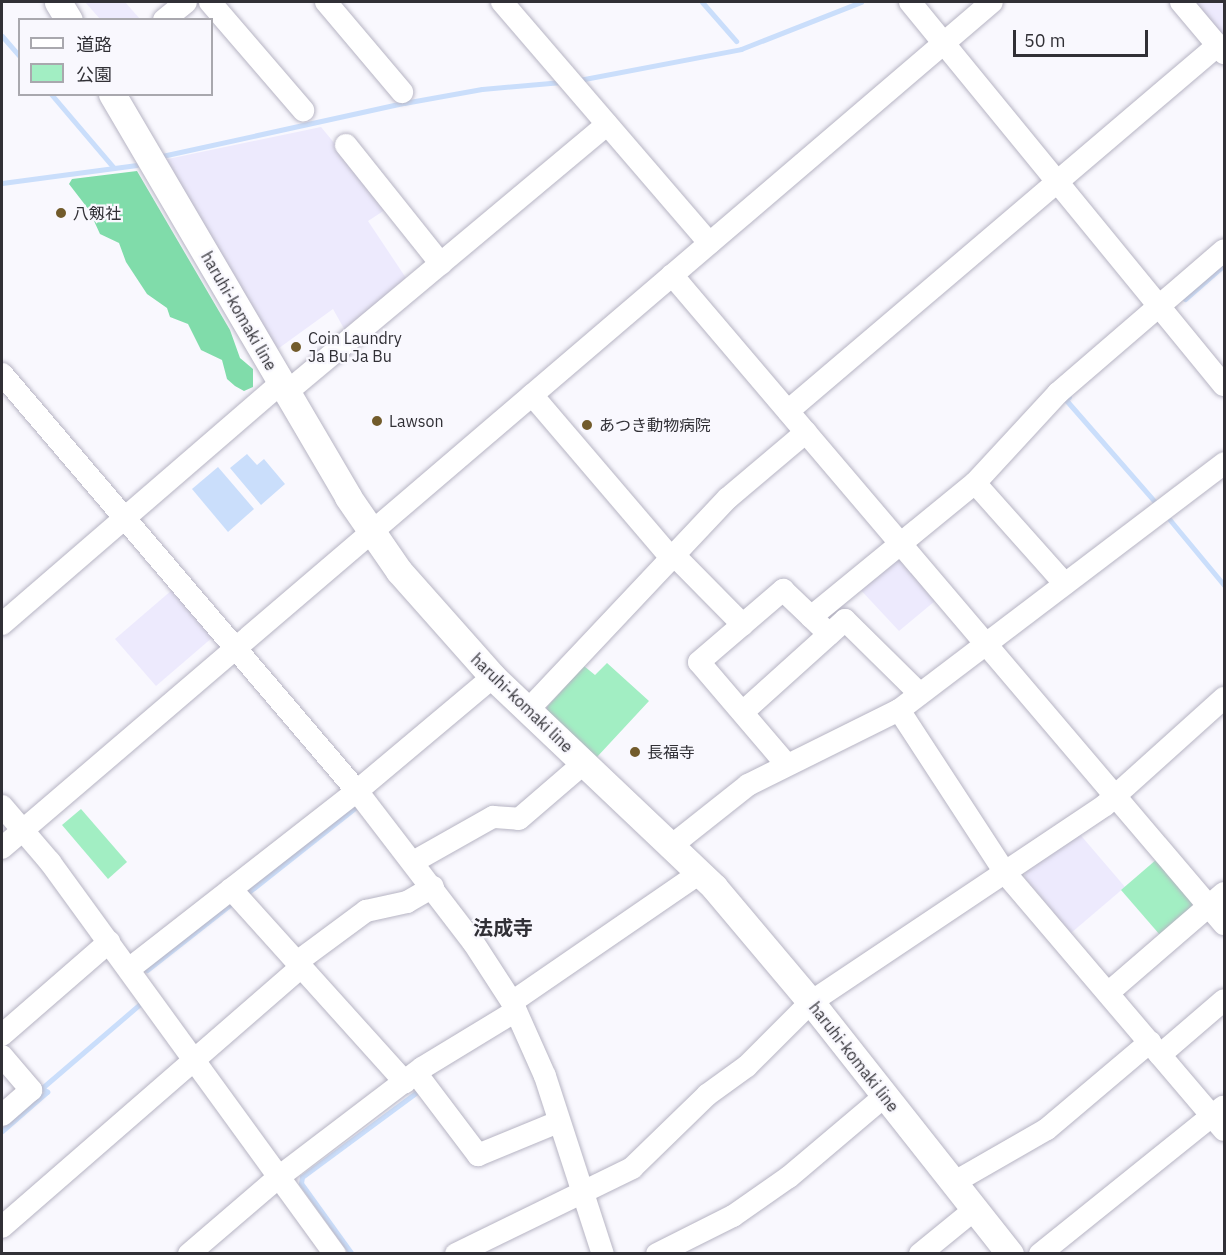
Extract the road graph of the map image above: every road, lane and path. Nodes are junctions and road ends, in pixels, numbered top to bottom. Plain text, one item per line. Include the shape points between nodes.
1 (58, 2) edge
2 (186, 2) edge
3 (210, 2) edge
4 (326, 2) edge
5 (502, 2) edge
6 (910, 2) edge
7 (992, 2) edge
8 (1181, 2) edge
9 (68, 18) edge
10 (166, 18) edge
11 (944, 43) junction
12 (1221, 49) edge
13 (402, 92) dead end
14 (113, 96) edge
15 (303, 110) dead end
16 (607, 124) junction
17 (346, 145) dead end
18 (1058, 181) junction
19 (709, 243) junction
20 (1224, 250) edge
21 (441, 264) junction
22 (672, 275) junction
23 (1160, 306) junction
24 (1224, 385) edge
25 (284, 388) junction
26 (6, 389) edge
27 (531, 395) junction
28 (788, 411) junction
29 (806, 432) junction
30 (1224, 463) edge
31 (975, 483) junction
32 (125, 518) junction
33 (372, 531) junction
34 (900, 543) junction
35 (673, 557) junction
36 (1065, 585) junction
37 (811, 617) junction
38 (2, 624) edge
39 (743, 625) junction
40 (829, 634) junction
41 (987, 644) junction
42 (236, 647) junction
43 (493, 677) junction
44 (920, 694) junction
45 (1224, 698) edge
46 (528, 710) junction
47 (899, 710) junction
48 (744, 711) junction
49 (584, 763) junction
50 (788, 765) junction
51 (357, 791) junction
52 (1115, 796) junction
53 (2, 806) edge
54 (22, 830) junction
55 (671, 846) junction
56 (2, 848) edge
57 (413, 862) junction
58 (700, 873) junction
59 (1006, 874) junction
60 (433, 887) junction
61 (231, 890) junction
62 (1217, 899) edge
63 (1224, 924) edge
64 (109, 942) junction
65 (299, 965) junction
66 (129, 969) junction
67 (1108, 993) junction
68 (1224, 1000) edge
69 (812, 1002) junction
70 (513, 1007) junction
71 (2, 1035) edge
72 (1155, 1048) junction
73 (2, 1056) edge
74 (194, 1060) junction
75 (410, 1077) junction
76 (885, 1096) junction
77 (2, 1115) edge
78 (1221, 1117) edge
79 (558, 1122) junction
80 (280, 1176) junction
81 (953, 1184) junction
82 (580, 1191) junction
83 (974, 1210) junction
84 (2, 1227) edge
85 (189, 1254) edge
86 (335, 1254) edge
87 (456, 1254) edge
88 (603, 1254) edge
89 (657, 1254) edge
90 (920, 1254) edge
91 (1010, 1254) edge
92 (1040, 1254) edge

1 - 9 main road
2 - 10 street
3 - 15 street
4 - 13 street
5 - 16 street
6 - 11 street
7 - 11 street
8 - 12 street
11 - 18 street
11 - 19 street
12 - 18 street
14 - 25 main road, haruhi-komaki line
16 - 19 street
16 - 21 street
17 - 21 street
18 - 23 street
18 - 28 street
19 - 22 street
20 - 23 street
21 - 25 street
22 - 27 street
22 - 28 street
23 - 24 street
23 - 31 street via 1058,393
25 - 32 street
25 - 33 main road, haruhi-komaki line
26 - 32 street
27 - 33 street
27 - 35 street
28 - 29 street
29 - 34 street
29 - 35 street via 728,498
30 - 36 street
31 - 34 street
31 - 36 street
32 - 38 street
32 - 42 street
33 - 42 street
33 - 43 main road, haruhi-komaki line via 434,613
34 - 37 street
34 - 41 street
35 - 39 street
35 - 46 street
36 - 41 street
37 - 39 street via 783,590
37 - 40 street
39 - 48 street via 699,662
40 - 44 street via 845,620
40 - 48 street
41 - 44 street
41 - 52 street
42 - 51 street
42 - 54 street
43 - 46 main road, haruhi-komaki line
43 - 51 street
44 - 47 street
45 - 52 street
46 - 49 main road, haruhi-komaki line
47 - 50 street
47 - 59 street
48 - 50 street
49 - 55 main road, haruhi-komaki line
49 - 57 street via 519,819 493,817
50 - 55 street via 748,784
51 - 57 street
51 - 61 street
52 - 59 street
52 - 62 street
53 - 54 street
54 - 56 street
54 - 64 street
55 - 58 main road, haruhi-komaki line
57 - 60 street
58 - 69 main road, haruhi-komaki line
58 - 70 street
59 - 67 street
59 - 69 street
60 - 65 street via 406,902 366,911
60 - 70 street
61 - 65 street
61 - 66 street
62 - 63 street
62 - 67 street
64 - 66 street
64 - 71 street
65 - 74 street
65 - 75 street
66 - 74 street
67 - 72 street
68 - 72 street
69 - 76 main road, haruhi-komaki line
69 - 82 street via 632,1168
70 - 75 street
70 - 79 street via 545,1076
72 - 78 street
72 - 81 street via 1047,1129
73 - 77 street via 31,1090
74 - 80 street
74 - 84 street
75 - 79 street via 478,1155
75 - 80 street
76 - 81 main road, haruhi-komaki line
76 - 89 street via 789,1177 733,1216
78 - 92 street
79 - 82 street
80 - 85 street
80 - 86 street
81 - 83 main road, haruhi-komaki line
82 - 87 street
82 - 88 street
83 - 90 street
83 - 91 main road, haruhi-komaki line

